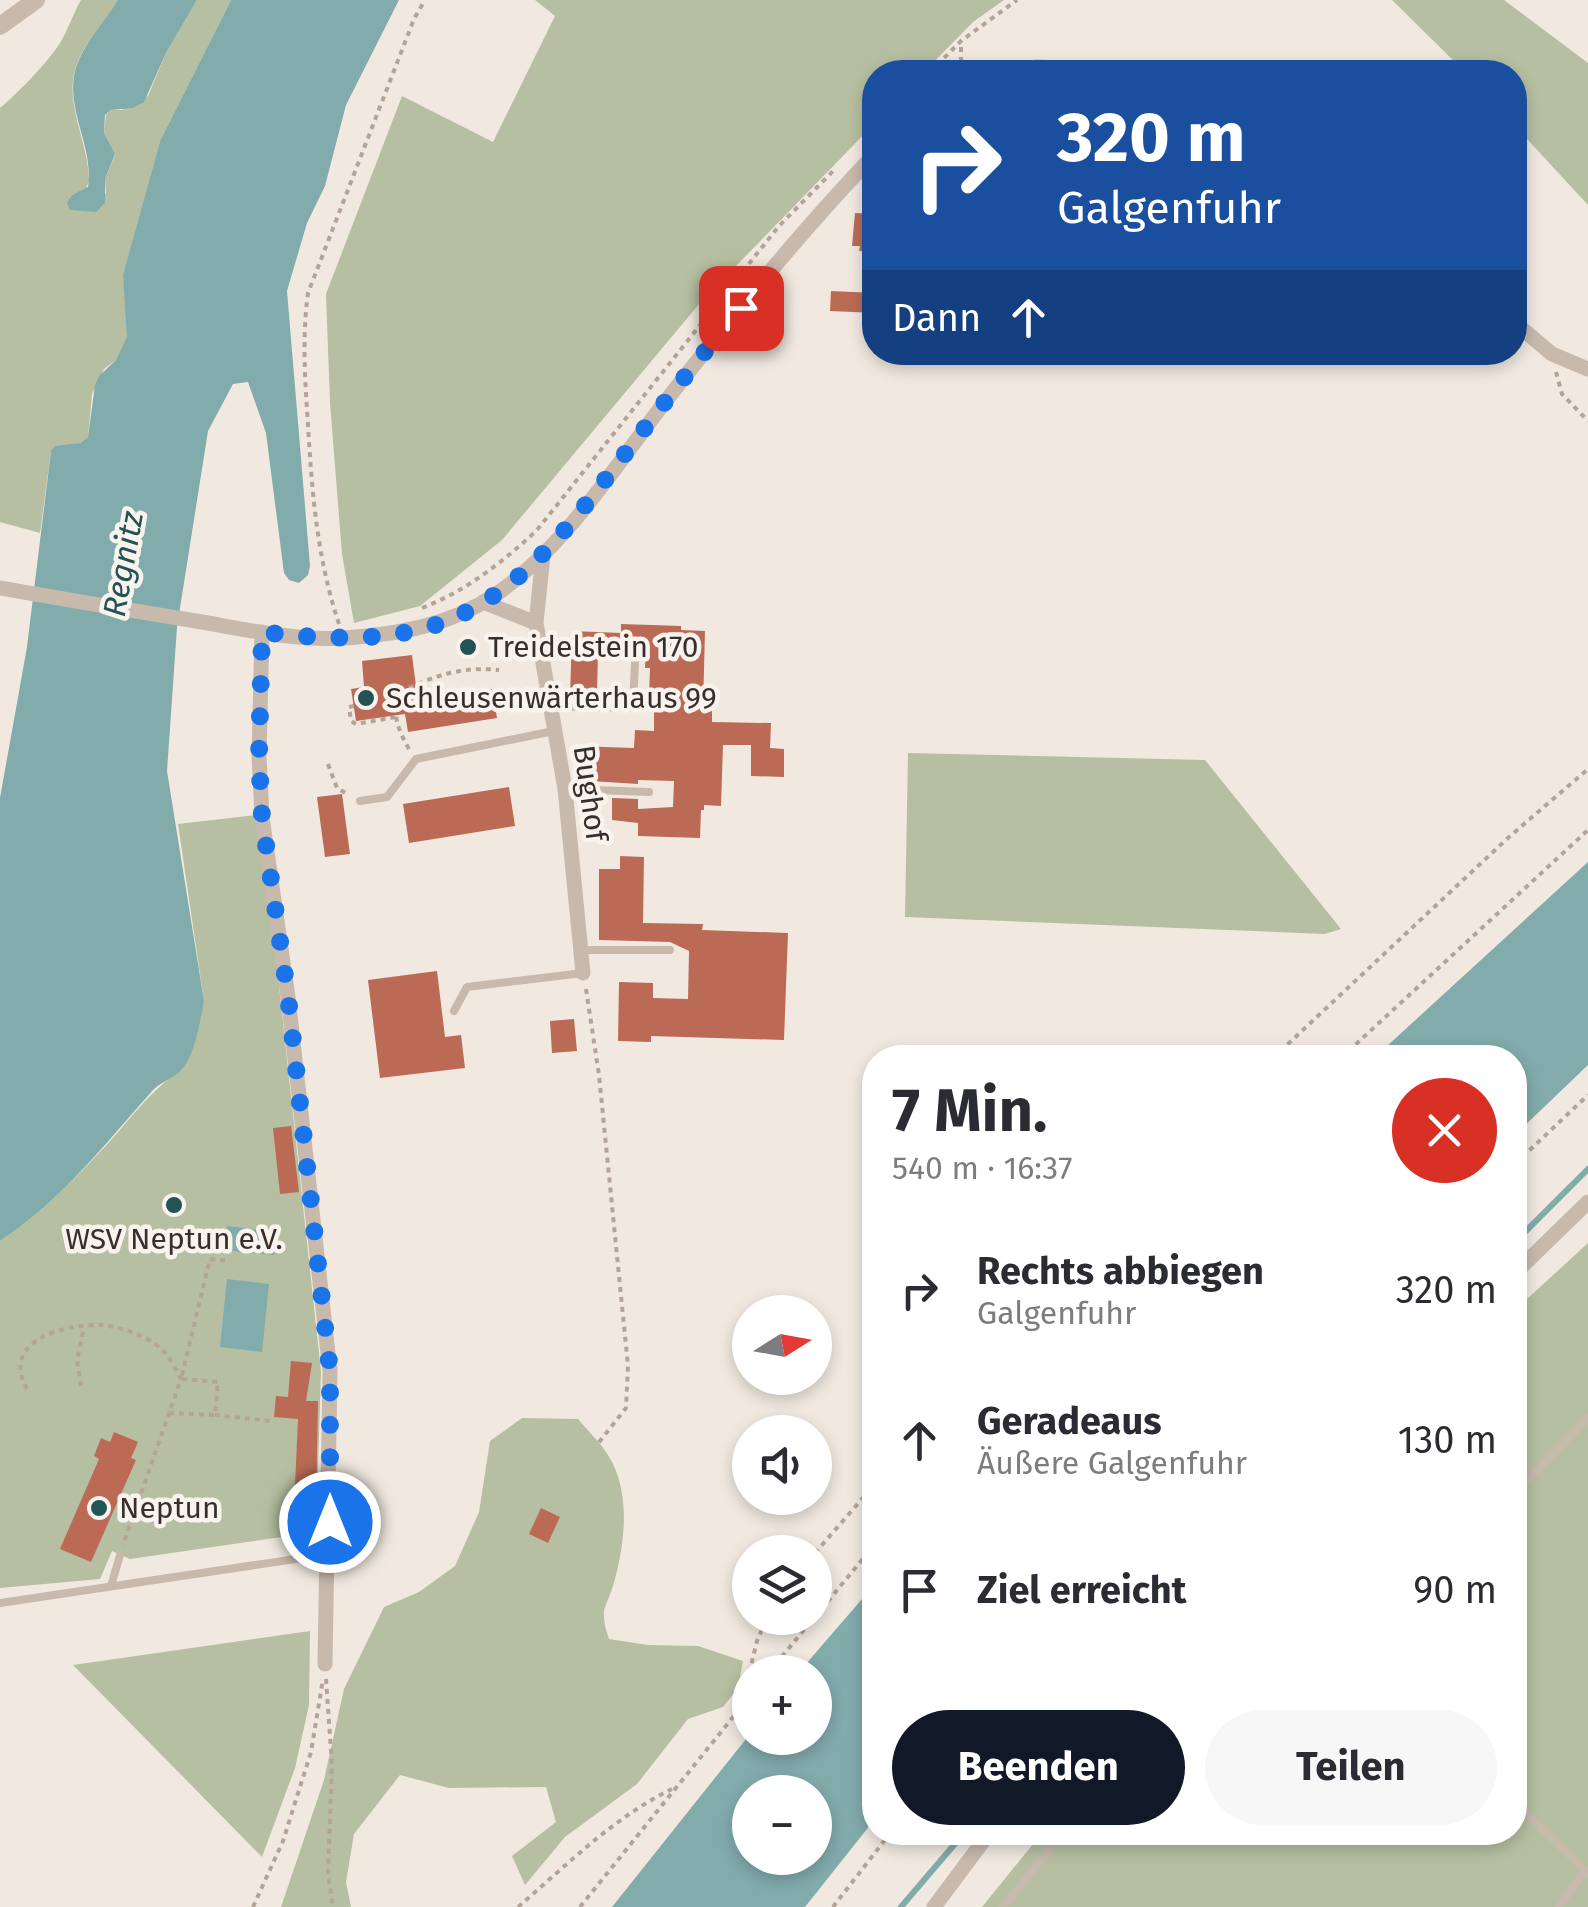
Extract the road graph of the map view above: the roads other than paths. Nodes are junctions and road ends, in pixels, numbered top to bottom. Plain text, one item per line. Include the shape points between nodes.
1 (36, 0) edge
2 (0, 26) edge
3 (862, 168) edge
4 (1527, 333) edge
5 (1588, 369) edge
6 (543, 555) junction
7 (0, 588) edge
8 (484, 602) junction
9 (536, 623) junction
10 (262, 632) junction
11 (635, 663) dead end
12 (550, 706) junction
13 (554, 731) junction
14 (565, 789) junction
15 (649, 792) dead end
16 (360, 802) road end
17 (580, 950) junction
18 (670, 950) dead end
19 (584, 973) joint
20 (454, 1010) dead end
21 (1588, 1202) edge
22 (1527, 1260) edge
23 (1588, 1418) edge
24 (1527, 1481) edge
25 (120, 1554) road end
26 (329, 1554) junction
27 (111, 1586) junction
28 (0, 1602) edge
29 (326, 1664) road end
30 (1527, 1813) edge
31 (980, 1845) edge
32 (1053, 1845) edge
33 (1587, 1870) edge
34 (934, 1907) edge
35 (1003, 1907) edge
36 (1558, 1907) edge

1 - 2 street
3 - 6 street
4 - 5 street via 1552,354
6 - 8 street
6 - 9 street, Bughof
7 - 10 street
8 - 9 street
8 - 10 street via 443,622 340,638
9 - 12 street, Bughof
10 - 26 street via 262,817 330,1371
11 - 12 lane via 629,708
12 - 13 street, Bughof
13 - 14 street, Bughof
13 - 16 lane via 416,759 387,797
14 - 15 lane
14 - 17 street, Bughof
17 - 18 lane
17 - 19 street, Bughof
19 - 20 lane via 466,987
21 - 22 street
23 - 24 lane
25 - 27 lane
26 - 27 lane
26 - 29 street
27 - 28 lane
30 - 33 lane
31 - 34 street
32 - 35 lane
33 - 36 lane

